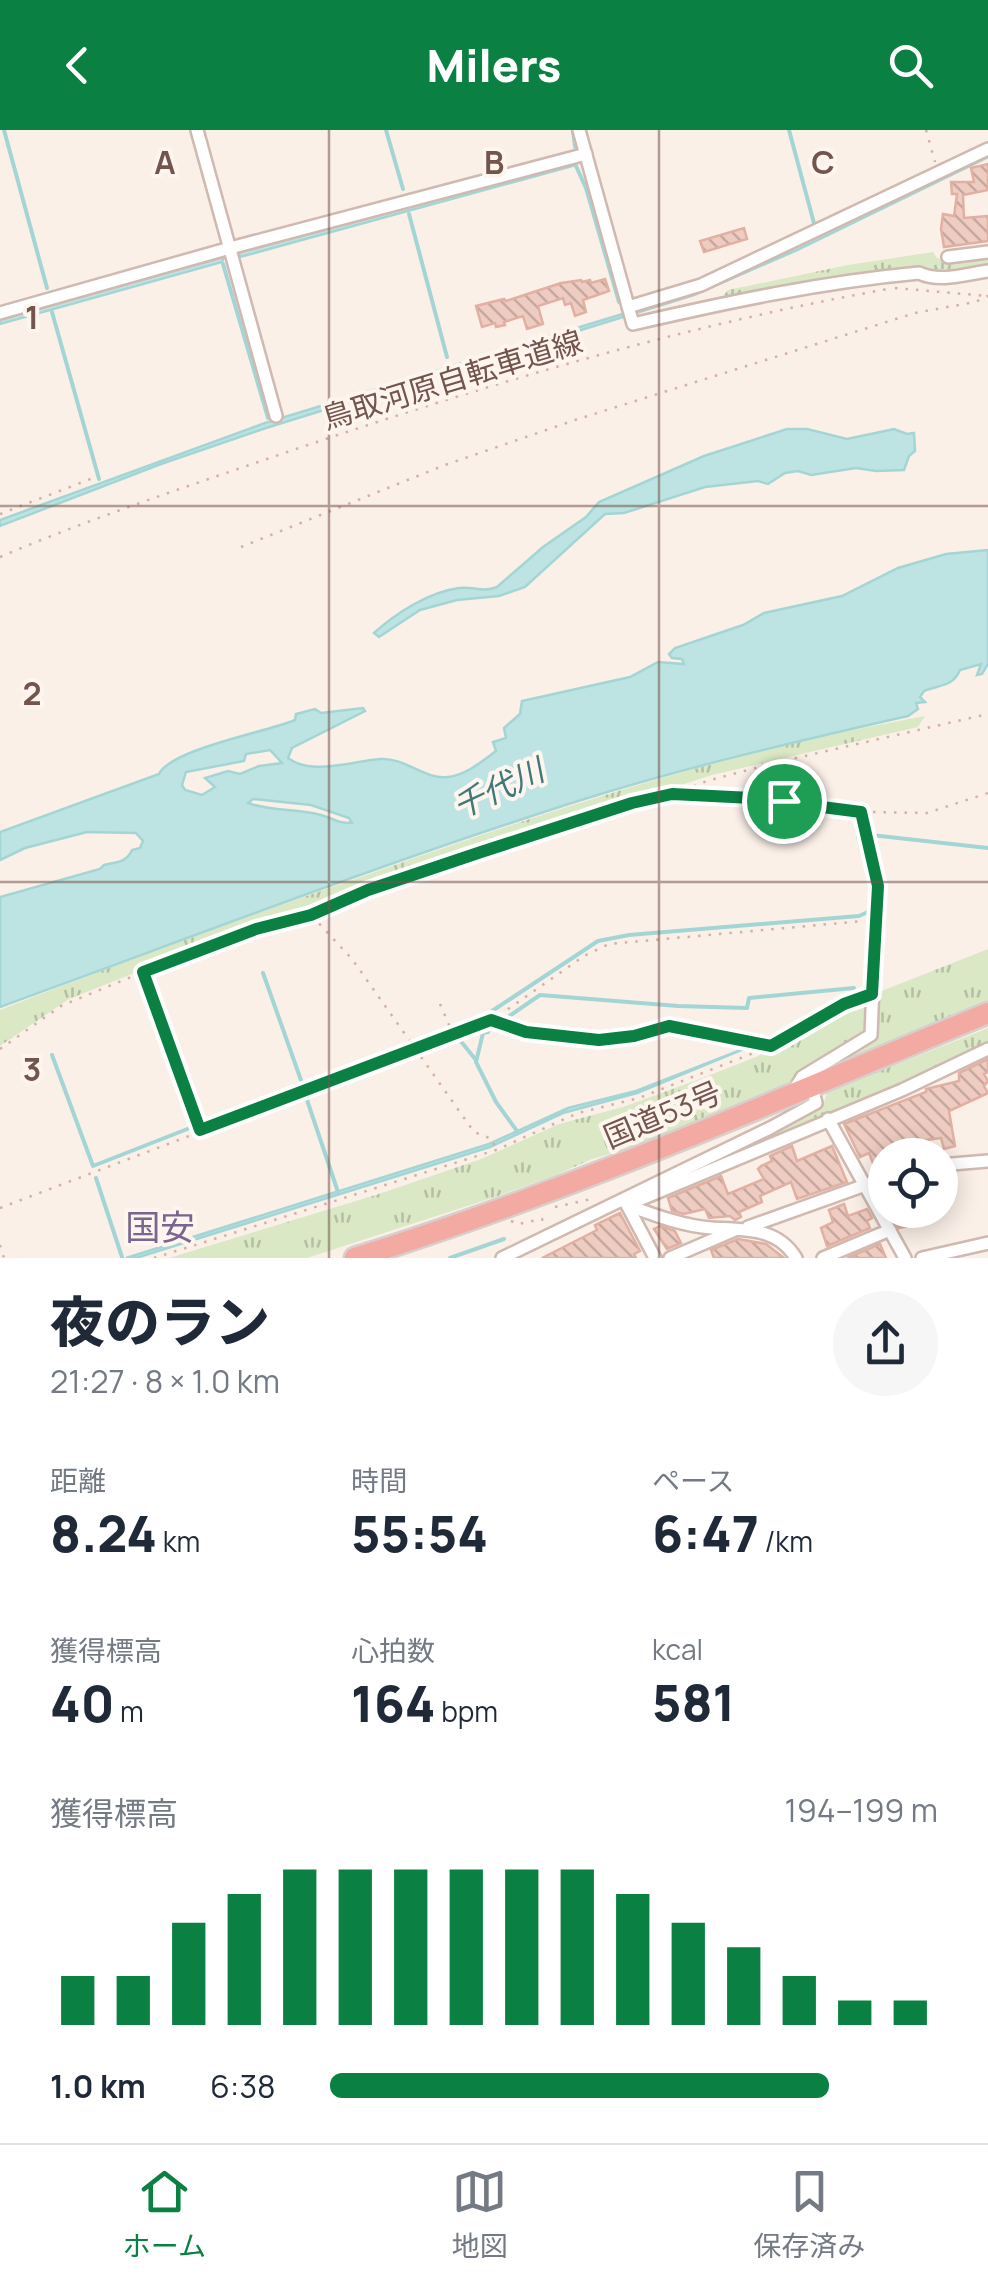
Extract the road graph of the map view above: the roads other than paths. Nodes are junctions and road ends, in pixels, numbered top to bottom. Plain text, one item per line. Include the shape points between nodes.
1 (198, 130) edge
2 (579, 130) edge
3 (988, 148) edge
4 (586, 154) junction
5 (230, 248) junction
6 (988, 252) edge
7 (948, 258) dead end
8 (988, 271) edge
9 (628, 308) junction
10 (0, 313) edge
11 (276, 416) dead end
12 (861, 812) road end
13 (988, 1014) edge
14 (988, 1049) edge
15 (803, 1089) junction
16 (828, 1120) junction
17 (988, 1162) edge
18 (958, 1164) edge
19 (868, 1183) edge
20 (864, 1184) junction
21 (625, 1201) junction
22 (740, 1229) junction
23 (890, 1230) junction
24 (988, 1244) edge
25 (528, 1245) junction
26 (355, 1258) edge
27 (502, 1258) edge
28 (534, 1258) edge
29 (656, 1258) edge
30 (670, 1258) edge
31 (796, 1258) edge
32 (823, 1258) edge
33 (905, 1258) edge
34 (922, 1258) edge

1 - 5 street
2 - 4 street
3 - 9 street via 701,285
4 - 5 street
4 - 9 street
5 - 10 street
5 - 11 street
6 - 7 street
8 - 9 street via 846,281 633,324
12 - 15 street via 878,886 871,1035 802,1077
13 - 15 highway, 国道53号
14 - 16 street
15 - 21 street via 816,1103
15 - 26 highway, 国道53号 via 456,1227
16 - 20 street
16 - 21 street
17 - 18 street
19 - 20 street
20 - 22 street
20 - 23 street
21 - 22 street via 660,1218
21 - 25 street
21 - 29 street
22 - 30 street
22 - 31 street via 782,1240
23 - 32 street
23 - 33 street
24 - 34 street
25 - 27 street
25 - 28 street

